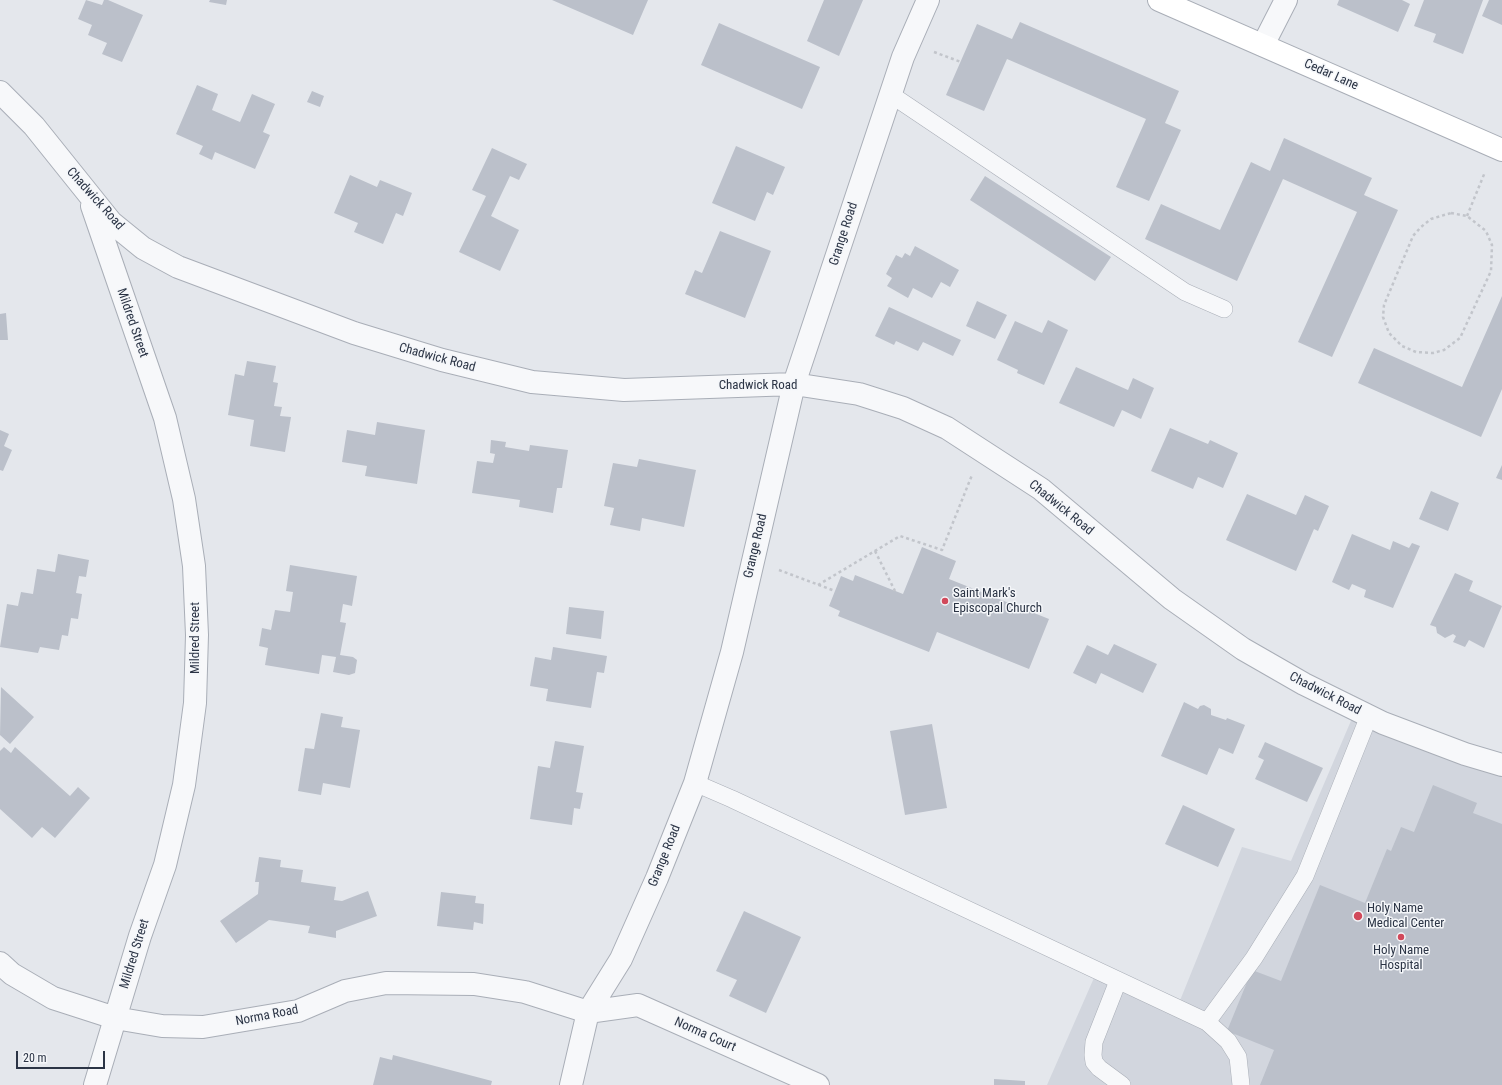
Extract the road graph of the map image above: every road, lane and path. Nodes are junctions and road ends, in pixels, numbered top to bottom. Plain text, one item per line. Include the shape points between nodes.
1 (928, 0) edge
2 (1159, 0) edge
3 (1286, 0) edge
4 (1263, 45) junction
5 (0, 92) edge
6 (890, 94) junction
7 (1499, 148) edge
8 (88, 194) junction
9 (1467, 216) junction
10 (1224, 310) dead end
11 (794, 384) junction
12 (981, 450) junction
13 (875, 550) junction
14 (752, 560) junction
15 (818, 585) junction
16 (835, 591) dead end
17 (895, 591) dead end
18 (1369, 716) junction
19 (1502, 765) edge
20 (695, 783) junction
21 (0, 963) edge
22 (1118, 981) junction
23 (588, 1012) junction
24 (115, 1018) junction
25 (1207, 1022) junction
26 (95, 1085) edge
27 (571, 1085) edge
28 (818, 1085) edge
29 (1122, 1085) edge
30 (1241, 1085) edge

1 - 6 street, Grange Road
2 - 4 main road, Cedar Lane
3 - 4 street
4 - 7 main road, Cedar Lane
5 - 8 street, Chadwick Road via 34,126
6 - 10 lane via 1185,292
6 - 11 street, Grange Road
7 - 9 path
8 - 11 street, Chadwick Road via 111,222 143,248 178,266 354,333 442,360 532,382 624,390
8 - 24 street, Mildred Street via 165,418 184,498 194,566 197,635 195,704 184,785 165,865
9 - 9 path via 1451,213 1431,219 1421,227 1411,241 1383,309 1389,333 1408,350 1433,353 1444,350 1456,342 1463,333 1488,278 1493,259 1491,241 1481,226
11 - 12 street, Chadwick Road via 859,394 903,408 947,428
11 - 14 street, Grange Road
12 - 13 path via 942,550 900,536
12 - 18 street, Chadwick Road via 1041,489 1172,599 1243,649 1304,684
13 - 15 path
13 - 17 path
14 - 15 path
14 - 20 street, Grange Road via 732,652
15 - 16 path
18 - 19 street, Chadwick Road via 1465,754
18 - 25 lane via 1305,876 1254,958
20 - 22 lane
20 - 23 street, Grange Road via 621,959
21 - 24 street, Norma Road via 12,974 53,998
22 - 25 lane
22 - 29 lane via 1094,1042 1093,1055 1094,1062 1099,1068
23 - 24 street, Norma Road via 525,992 474,984 428,982 386,983 345,991 298,1011 203,1027 162,1026
23 - 27 street, Grange Road
23 - 28 street, Norma Court via 638,1005
24 - 26 street, Mildred Street
25 - 30 lane via 1228,1041 1238,1057

